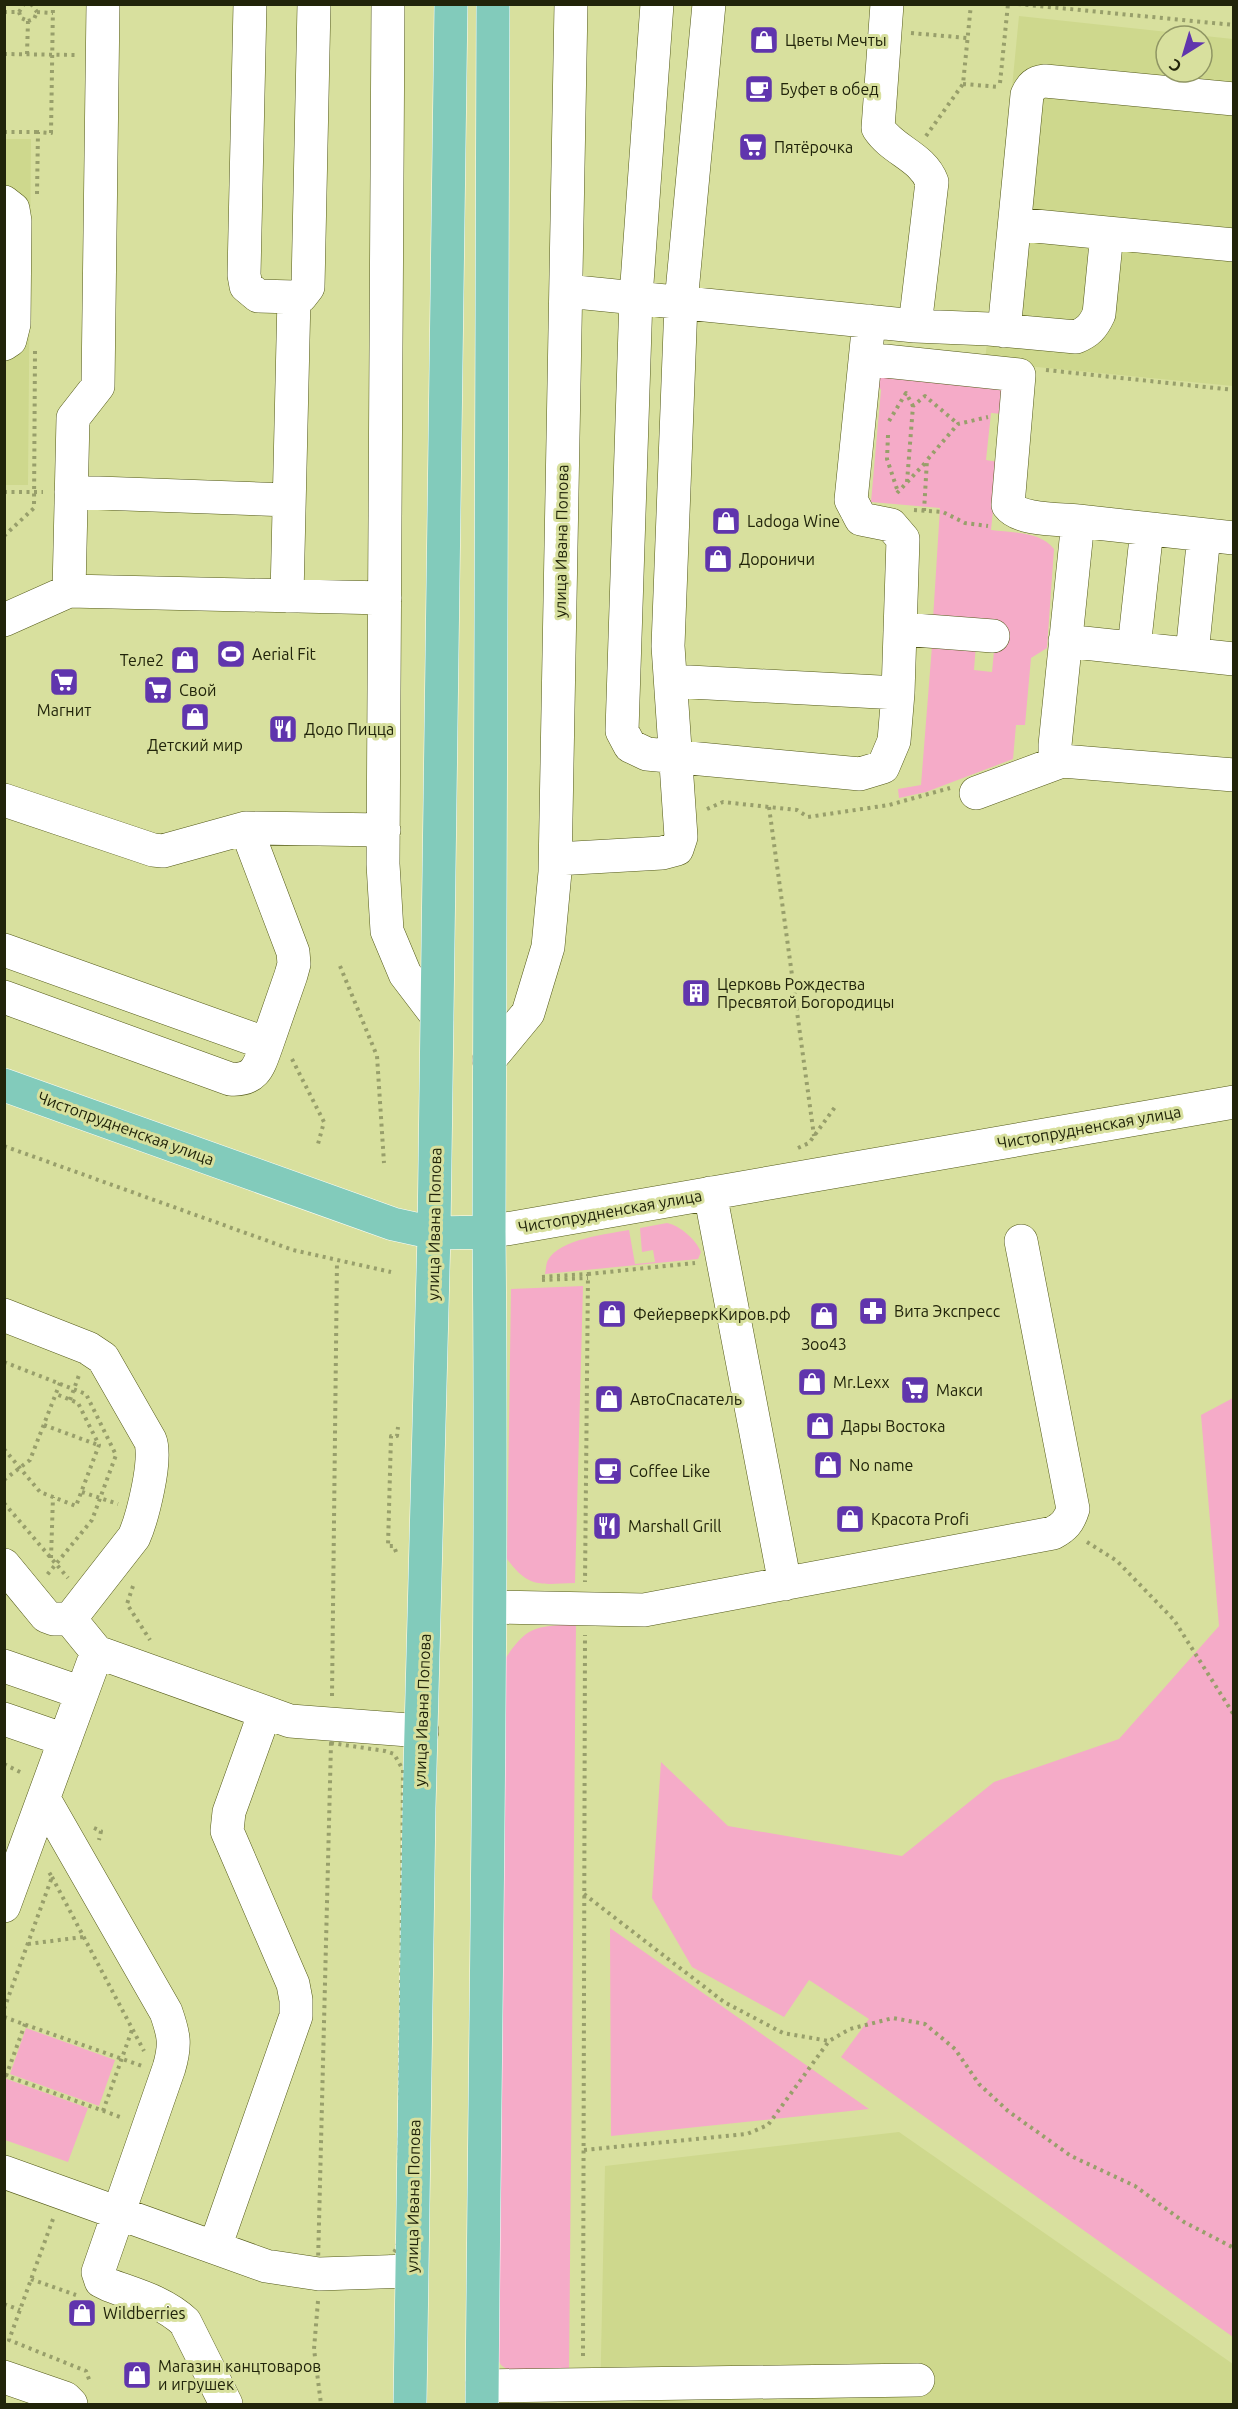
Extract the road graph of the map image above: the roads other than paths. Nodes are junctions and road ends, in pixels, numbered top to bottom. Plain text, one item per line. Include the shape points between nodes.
1 (104, 4) edge
2 (250, 4) edge
3 (314, 4) edge
4 (388, 4) edge
5 (451, 4) edge
6 (494, 4) edge
7 (572, 4) edge
8 (657, 4) edge
9 (709, 4) edge
10 (886, 18) edge
11 (1233, 99) edge
12 (4, 202) edge
13 (1015, 224) junction
14 (1107, 232) junction
15 (1233, 244) edge
16 (566, 291) junction
17 (294, 297) junction
18 (636, 297) junction
19 (681, 303) junction
20 (869, 321) junction
21 (915, 326) junction
22 (1005, 331) junction
23 (4, 345) edge
24 (866, 359) junction
25 (71, 492) junction
26 (289, 500) junction
27 (1078, 521) junction
28 (1147, 529) junction
29 (1219, 536) edge
30 (69, 591) junction
31 (287, 596) junction
32 (385, 598) junction
33 (4, 620) edge
34 (901, 629) junction
35 (993, 636) dead end
36 (1065, 641) junction
37 (1134, 648) junction
38 (1192, 654) junction
39 (1233, 659) edge
40 (671, 681) junction
41 (898, 693) junction
42 (675, 756) junction
43 (1062, 760) junction
44 (1233, 775) edge
45 (976, 793) dead end
46 (4, 800) edge
47 (246, 828) junction
48 (384, 830) junction
49 (556, 859) junction
50 (4, 950) edge
51 (4, 997) edge
52 (437, 1016) junction
53 (270, 1034) junction
54 (489, 1060) junction
55 (4, 1085) edge
56 (1233, 1102) edge
57 (710, 1193) junction
58 (489, 1232) junction
59 (434, 1233) junction
60 (1021, 1241) dead end
61 (4, 1315) edge
62 (4, 1565) edge
63 (785, 1584) junction
64 (490, 1607) junction
65 (78, 1609) junction
66 (97, 1652) junction
67 (4, 1666) edge
68 (82, 1693) junction
69 (265, 1712) junction
70 (4, 1719) edge
71 (422, 1731) junction
72 (65, 1740) junction
73 (44, 1798) junction
74 (4, 1906) edge
75 (4, 2172) edge
76 (118, 2212) junction
77 (215, 2247) junction
78 (410, 2271) junction
79 (4, 2377) edge
80 (918, 2380) dead end
81 (482, 2395) edge
82 (82, 2396) edge
83 (226, 2404) edge
84 (410, 2404) edge

1 - 25 street via 98,386 73,418
2 - 17 street via 244,275 246,286 258,296
3 - 17 street via 308,287 301,296
4 - 32 street
5 - 52 main road, улица Ивана Попова
6 - 54 main road
7 - 16 street, улица Ивана Попова
8 - 18 street
9 - 19 street
10 - 21 street via 878,128 893,146 919,161 932,182
11 - 13 street via 1037,82 1027,95
12 - 23 street via 13,209 15,232 14,324 10,340
13 - 14 street
13 - 22 street
14 - 15 street
14 - 22 street via 1099,314 1087,333 1076,337
16 - 18 street
16 - 49 street, улица Ивана Попова
17 - 26 street
18 - 19 street
18 - 42 street via 622,731 630,746 647,754
19 - 20 street
19 - 40 street via 668,646
20 - 21 street
20 - 24 street
21 - 22 street
24 - 27 street via 1020,375 1008,506 1026,516
24 - 34 street via 851,500 861,519 891,525 903,539
25 - 26 street
25 - 30 street
26 - 31 street
27 - 28 street
27 - 36 street
28 - 29 street
28 - 37 street
29 - 38 street
30 - 31 street
30 - 33 street
31 - 32 street
32 - 48 street
34 - 35 street
34 - 41 street
36 - 37 street
36 - 43 street via 1055,745 1055,754
37 - 38 street
38 - 39 street
40 - 41 street
40 - 42 street
41 - 42 street via 894,741 883,767 860,774
42 - 49 street via 681,837 677,849 662,854
43 - 44 street
43 - 45 street
46 - 47 street via 153,850 163,851
47 - 48 street
47 - 53 street via 293,952 291,975
48 - 52 street via 387,931 405,974
49 - 54 street, улица Ивана Попова via 548,947 528,1013
50 - 53 street
51 - 53 street via 230,1079 252,1075
52 - 59 main road, улица Ивана Попова
54 - 58 main road
55 - 59 main road, Чистопрудненская улица via 393,1224
56 - 57 street, Чистопрудненская улица
57 - 58 street, Чистопрудненская улица
57 - 63 street
58 - 59 main road, Чистопрудненская улица
58 - 64 main road
59 - 71 main road, улица Ивана Попова
60 - 63 street via 1073,1509 1070,1519 1053,1533
61 - 65 street via 88,1348 103,1358 153,1446 137,1530
62 - 65 street via 46,1616 54,1619
63 - 64 street via 644,1610
64 - 81 main road
65 - 66 street
66 - 68 street
66 - 69 street
67 - 68 street
68 - 72 street
69 - 71 street via 290,1721
69 - 77 street via 229,1812 227,1831 292,1984 296,2016
70 - 72 street
71 - 78 main road, улица Ивана Попова
72 - 73 street
73 - 74 street
73 - 76 street via 166,2012 174,2033 174,2050 161,2073
75 - 76 street
76 - 77 street
76 - 83 street via 99,2264 102,2281 163,2305 185,2322
77 - 78 street via 266,2266 319,2274
78 - 84 main road, улица Ивана Попова
79 - 82 street via 64,2398
80 - 81 street

